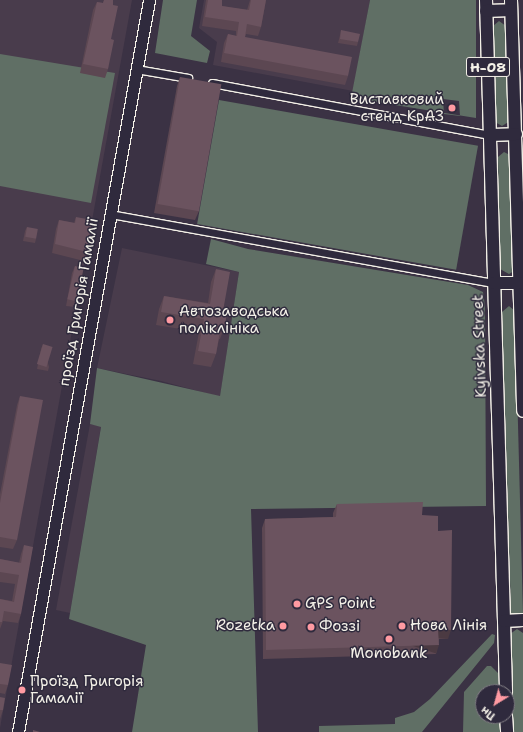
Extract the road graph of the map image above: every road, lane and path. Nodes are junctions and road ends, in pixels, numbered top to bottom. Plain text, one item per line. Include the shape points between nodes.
1 (149, 0) edge
2 (486, 5) edge
3 (511, 5) edge
4 (136, 69) junction
5 (516, 134) junction
6 (491, 135) junction
7 (110, 214) junction
8 (494, 282) junction
9 (519, 283) junction
10 (523, 411) edge
11 (523, 620) edge
12 (504, 621) junction
13 (506, 684) edge
14 (18, 732) edge

1 - 4 street
2 - 3 main road
2 - 6 main road, Kyivska Street / Н-08
3 - 5 main road, Н-08
4 - 6 street
4 - 7 street
5 - 6 main road
5 - 9 main road, Н-08
6 - 8 main road, Kyivska Street / Н-08
7 - 8 street, проїзд Григорія Гамалії
7 - 14 street, проїзд Григорія Гамалії
8 - 9 main road
8 - 12 main road, Kyivska Street / Н-08
9 - 10 main road, Н-08
11 - 12 main road
12 - 13 main road, Kyivska Street / Н-08

